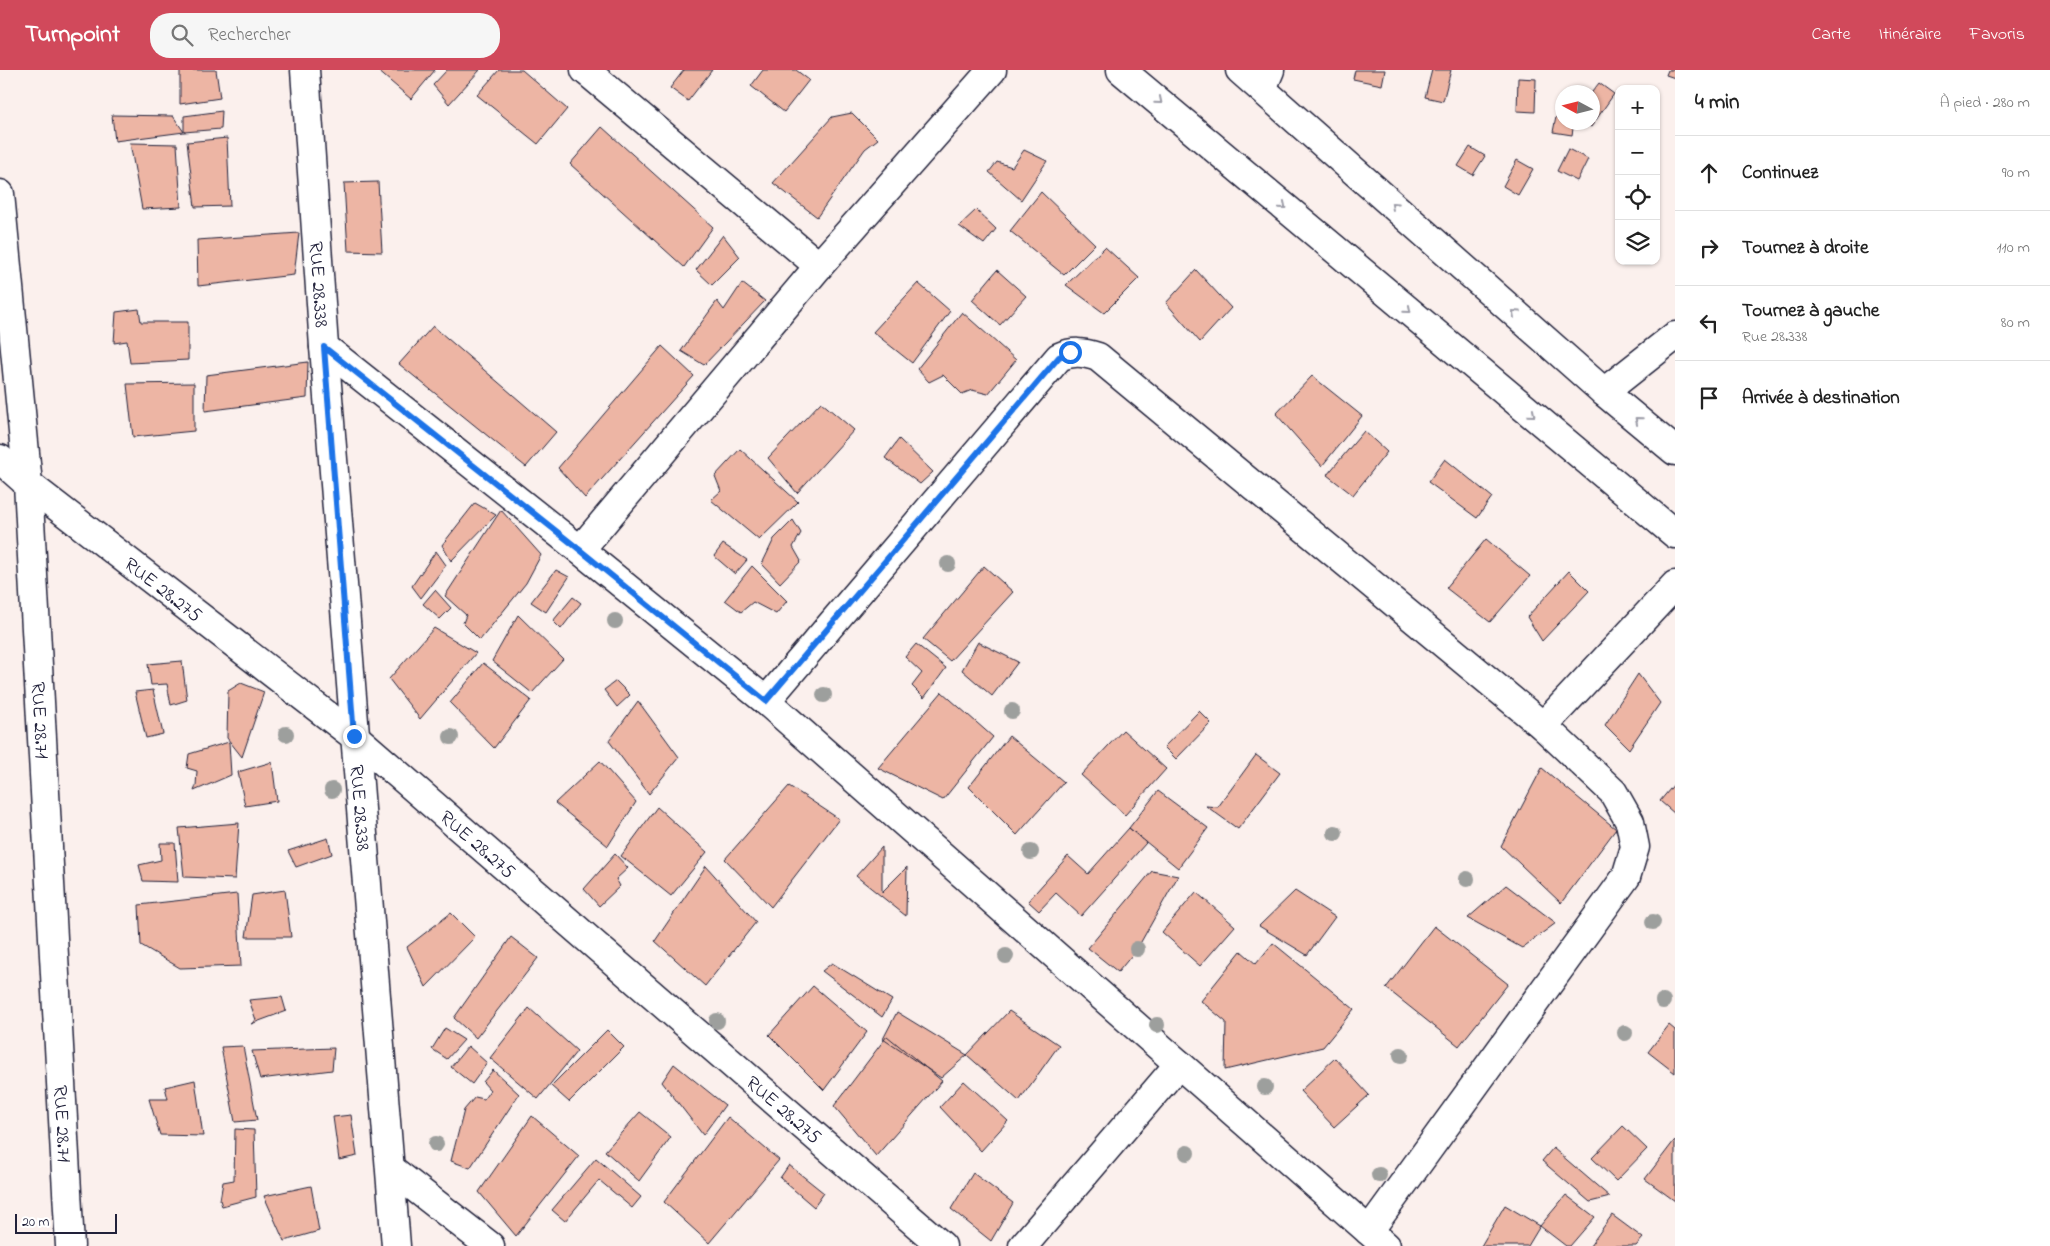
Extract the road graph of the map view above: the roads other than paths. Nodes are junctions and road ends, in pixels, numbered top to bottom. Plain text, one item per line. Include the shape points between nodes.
1 (305, 70) edge
2 (585, 70) edge
3 (992, 70) edge
4 (1121, 70) edge
5 (1240, 70) edge
6 (1266, 80) edge
7 (0, 194) edge
8 (819, 266) junction
9 (1675, 336) edge
10 (324, 347) junction
11 (1604, 392) junction
12 (1675, 451) edge
13 (0, 459) edge
14 (28, 484) junction
15 (1675, 534) edge
16 (580, 550) junction
17 (1675, 585) edge
18 (766, 701) junction
19 (1543, 726) junction
20 (354, 736) junction
21 (1179, 1064) junction
22 (391, 1169) junction
23 (1378, 1239) edge
24 (70, 1246) edge
25 (396, 1246) edge
26 (490, 1246) edge
27 (942, 1246) edge
28 (1023, 1246) edge

1 - 10 street, RUE 28.338
2 - 8 street
3 - 8 street
4 -> 15 street
5 - 6 street
11 -> 6 street
7 - 14 street, RUE 28.71
8 - 16 street
9 - 11 street
10 - 16 street
10 - 20 street, RUE 28.338
12 -> 11 street
13 - 14 street, RUE 28.275
14 - 20 street, RUE 28.275
14 - 24 street, RUE 28.71
16 - 18 street
17 - 19 street
18 - 19 street via 1059,357 1070,352 1083,352 1098,357
18 - 21 street
19 - 23 street via 1613,792 1630,822 1635,847 1626,878
20 - 22 street, RUE 28.338
20 - 27 street, RUE 28.275
21 - 23 street
21 - 28 street
22 - 25 street, RUE 28.338
22 - 26 street

